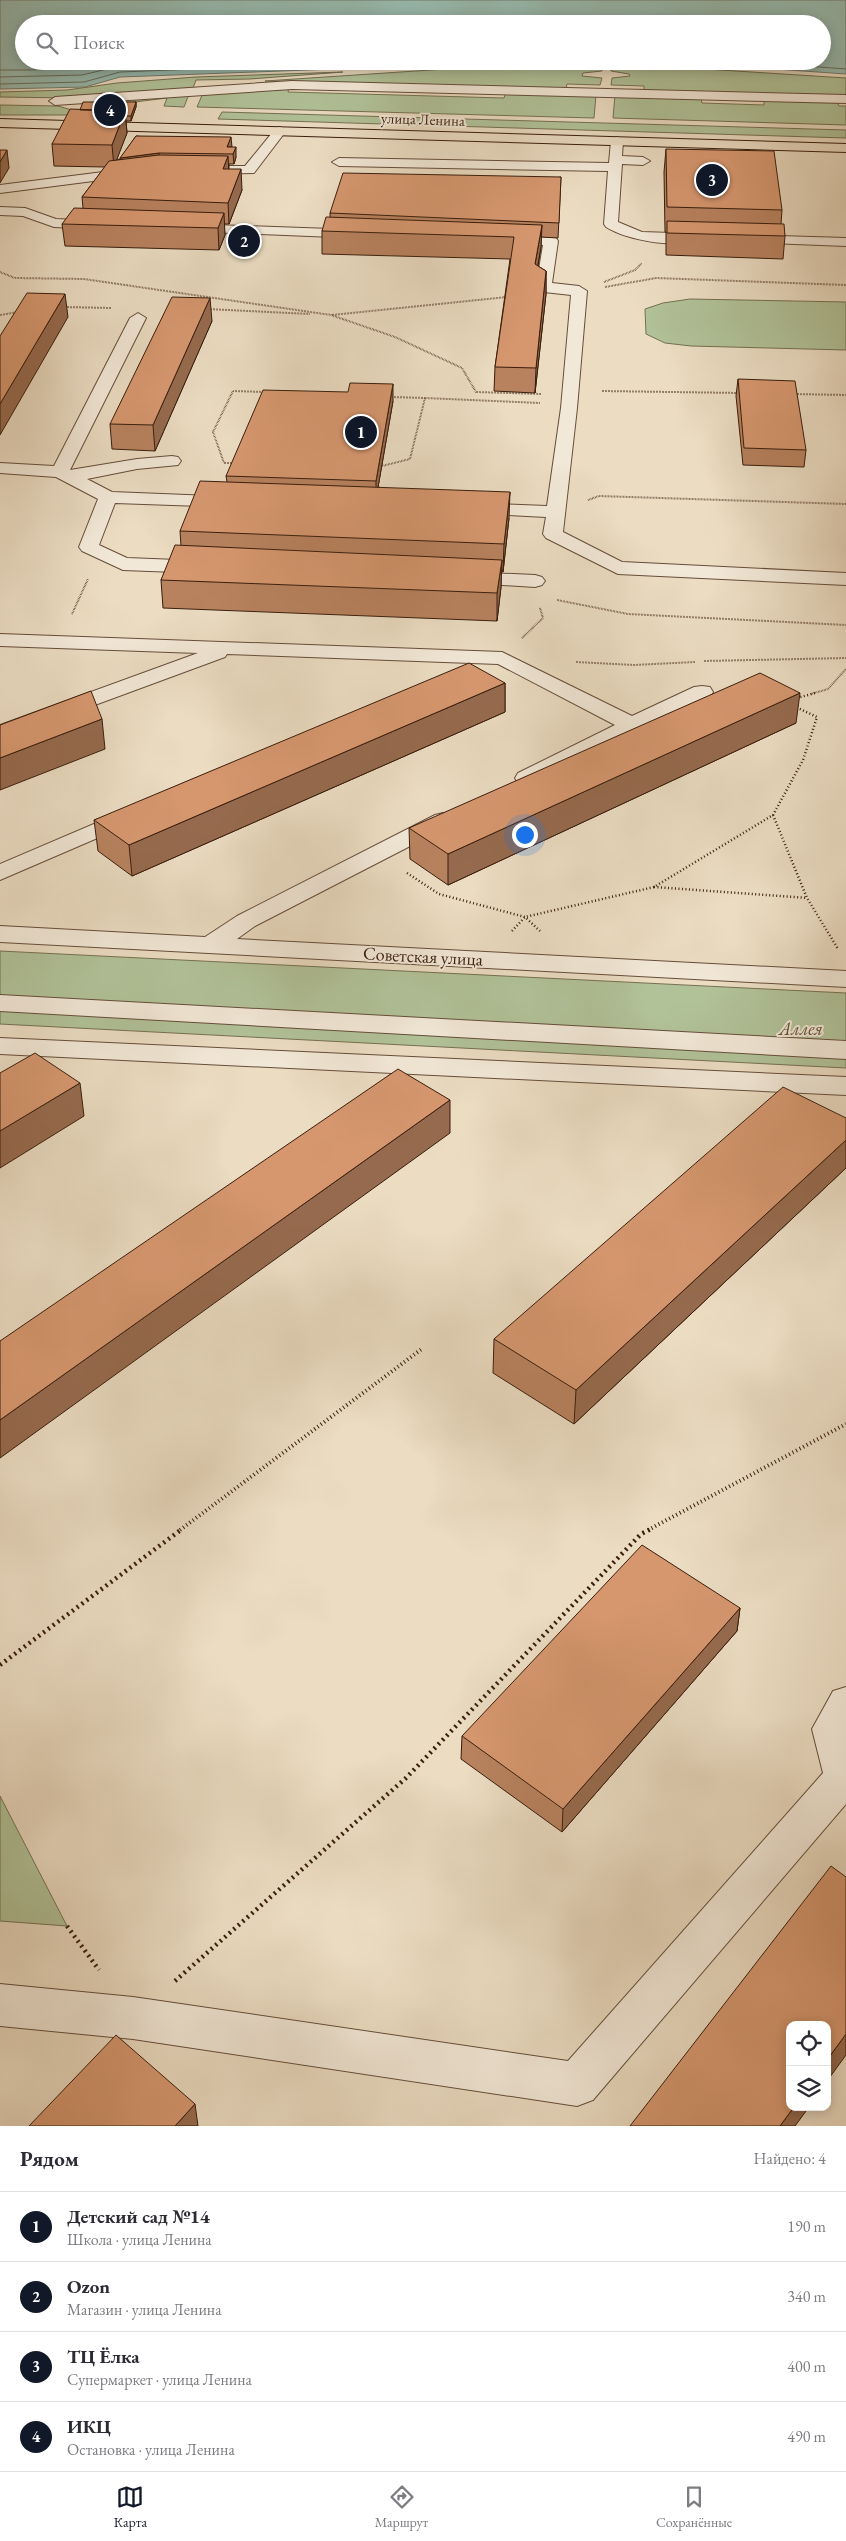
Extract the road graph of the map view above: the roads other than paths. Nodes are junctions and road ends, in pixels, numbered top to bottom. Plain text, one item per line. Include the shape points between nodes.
1 (846, 100) edge
2 (55, 102) dead end
3 (0, 123) edge
4 (280, 131) junction
5 (617, 141) junction
6 (846, 148) edge
7 (643, 161) dead end
8 (339, 162) dead end
9 (615, 164) junction
10 (152, 170) edge
11 (190, 170) edge
12 (0, 189) edge
13 (0, 211) edge
14 (25, 212) junction
15 (102, 213) edge
16 (114, 225) edge
17 (174, 227) edge
18 (372, 234) edge
19 (492, 239) edge
20 (846, 242) edge
21 (138, 318) dead end
22 (172, 461) dead end
23 (0, 468) edge
24 (65, 474) junction
25 (108, 496) junction
26 (248, 501) edge
27 (458, 508) edge
28 (557, 512) junction
29 (221, 568) edge
30 (446, 578) edge
31 (846, 579) edge
32 (536, 587) road end
33 (0, 640) edge
34 (231, 648) junction
35 (496, 657) junction
36 (444, 677) edge
37 (702, 692) dead end
38 (632, 725) junction
39 (0, 733) edge
40 (509, 787) edge
41 (145, 809) edge
42 (466, 809) edge
43 (0, 873) edge
44 (0, 934) edge
45 (211, 945) junction
46 (846, 979) edge
47 (0, 1003) edge
48 (0, 1046) edge
49 (846, 1050) edge
50 (846, 1086) edge
51 (846, 1703) edge
52 (0, 2005) edge

1 - 2 street via 292,85
3 - 4 main road, улица Ленина
4 - 5 main road, улица Ленина
4 - 11 street via 249,170
5 - 6 main road, улица Ленина
5 - 9 street
7 - 9 street
8 - 9 street
9 - 20 street via 611,224 621,232 644,236
10 - 12 street
13 - 14 street
14 - 15 street
14 - 16 street via 54,223
17 - 18 street
19 - 28 street via 551,241 544,287 579,291
21 - 24 street
22 - 24 street
23 - 24 street
24 - 25 street
25 - 26 street
25 - 29 street via 89,547 123,564
27 - 28 street
28 - 31 street via 553,534 618,568
30 - 32 street
33 - 34 street
34 - 35 street
34 - 39 street
35 - 36 street
35 - 38 street
37 - 38 street
38 - 40 street
41 - 43 street
42 - 45 street via 246,921
44 - 45 street, Советская улица
45 - 46 street, Советская улица
47 - 49 street
48 - 50 street
51 - 52 street via 831,1729 844,1778 577,2084 133,2018

